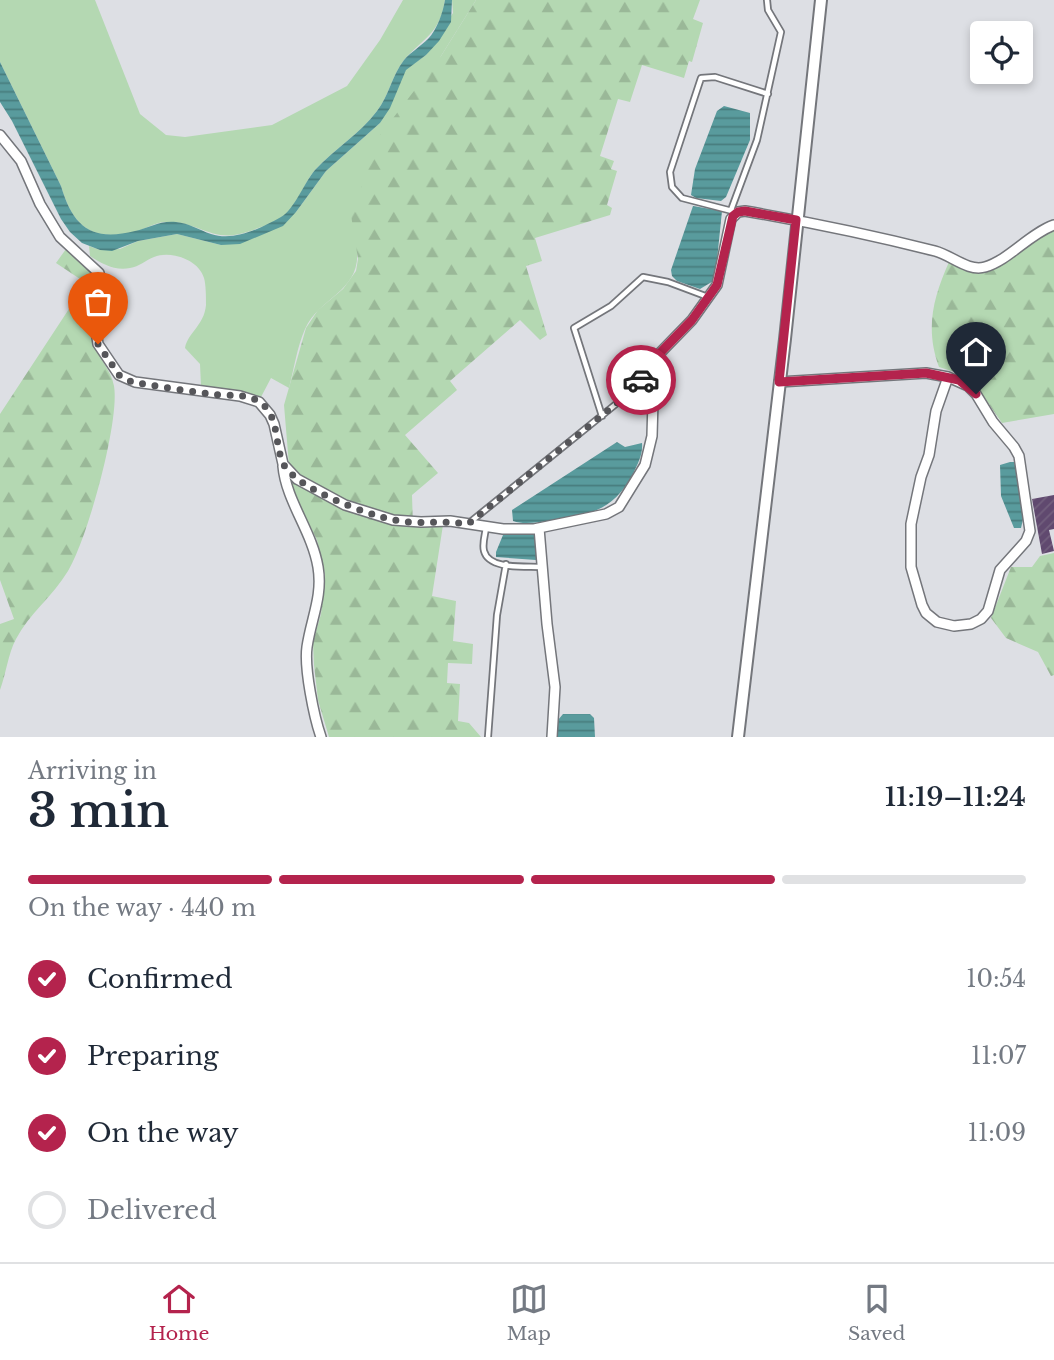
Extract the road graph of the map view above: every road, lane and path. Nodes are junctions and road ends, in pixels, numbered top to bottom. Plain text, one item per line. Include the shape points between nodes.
1 (767, 0) edge
2 (821, 0) edge
3 (768, 94) junction
4 (0, 135) edge
5 (734, 211) junction
6 (796, 220) junction
7 (1054, 225) edge
8 (708, 297) junction
9 (654, 365) junction
10 (948, 377) junction
11 (779, 382) junction
12 (602, 416) junction
13 (283, 464) junction
14 (468, 524) junction
15 (486, 527) junction
16 (539, 528) junction
17 (506, 564) junction
18 (542, 567) junction
19 (321, 737) edge
20 (488, 737) edge
21 (552, 737) edge
22 (738, 737) edge

1 - 3 lane via 781,32
2 - 6 street
3 - 5 lane
3 - 5 lane via 715,77 701,78 670,172 672,187 682,198
4 - 13 street via 21,161 60,237 99,273 96,338 119,375 135,382 259,402 274,424
5 - 6 street
5 - 8 street via 718,282
6 - 7 street via 940,252 978,268 989,266
6 - 11 street
8 - 9 street
8 - 12 lane via 643,276 611,306 574,328
9 - 12 lane
9 - 16 street via 652,436 646,462 619,507
10 - 10 street via 976,394 1019,456 1030,525 1026,541 1000,570 986,613 971,625 954,626 937,622 922,605 909,551 911,518
10 - 11 street via 926,373
11 - 22 street
12 - 14 lane
13 - 14 street via 299,481 345,505 407,522
13 - 19 street via 286,484 310,535 319,570 318,606 307,655
14 - 15 street
15 - 16 street
15 - 17 lane via 485,554
16 - 18 street
17 - 18 lane
17 - 20 lane via 497,615
18 - 21 street via 555,687

